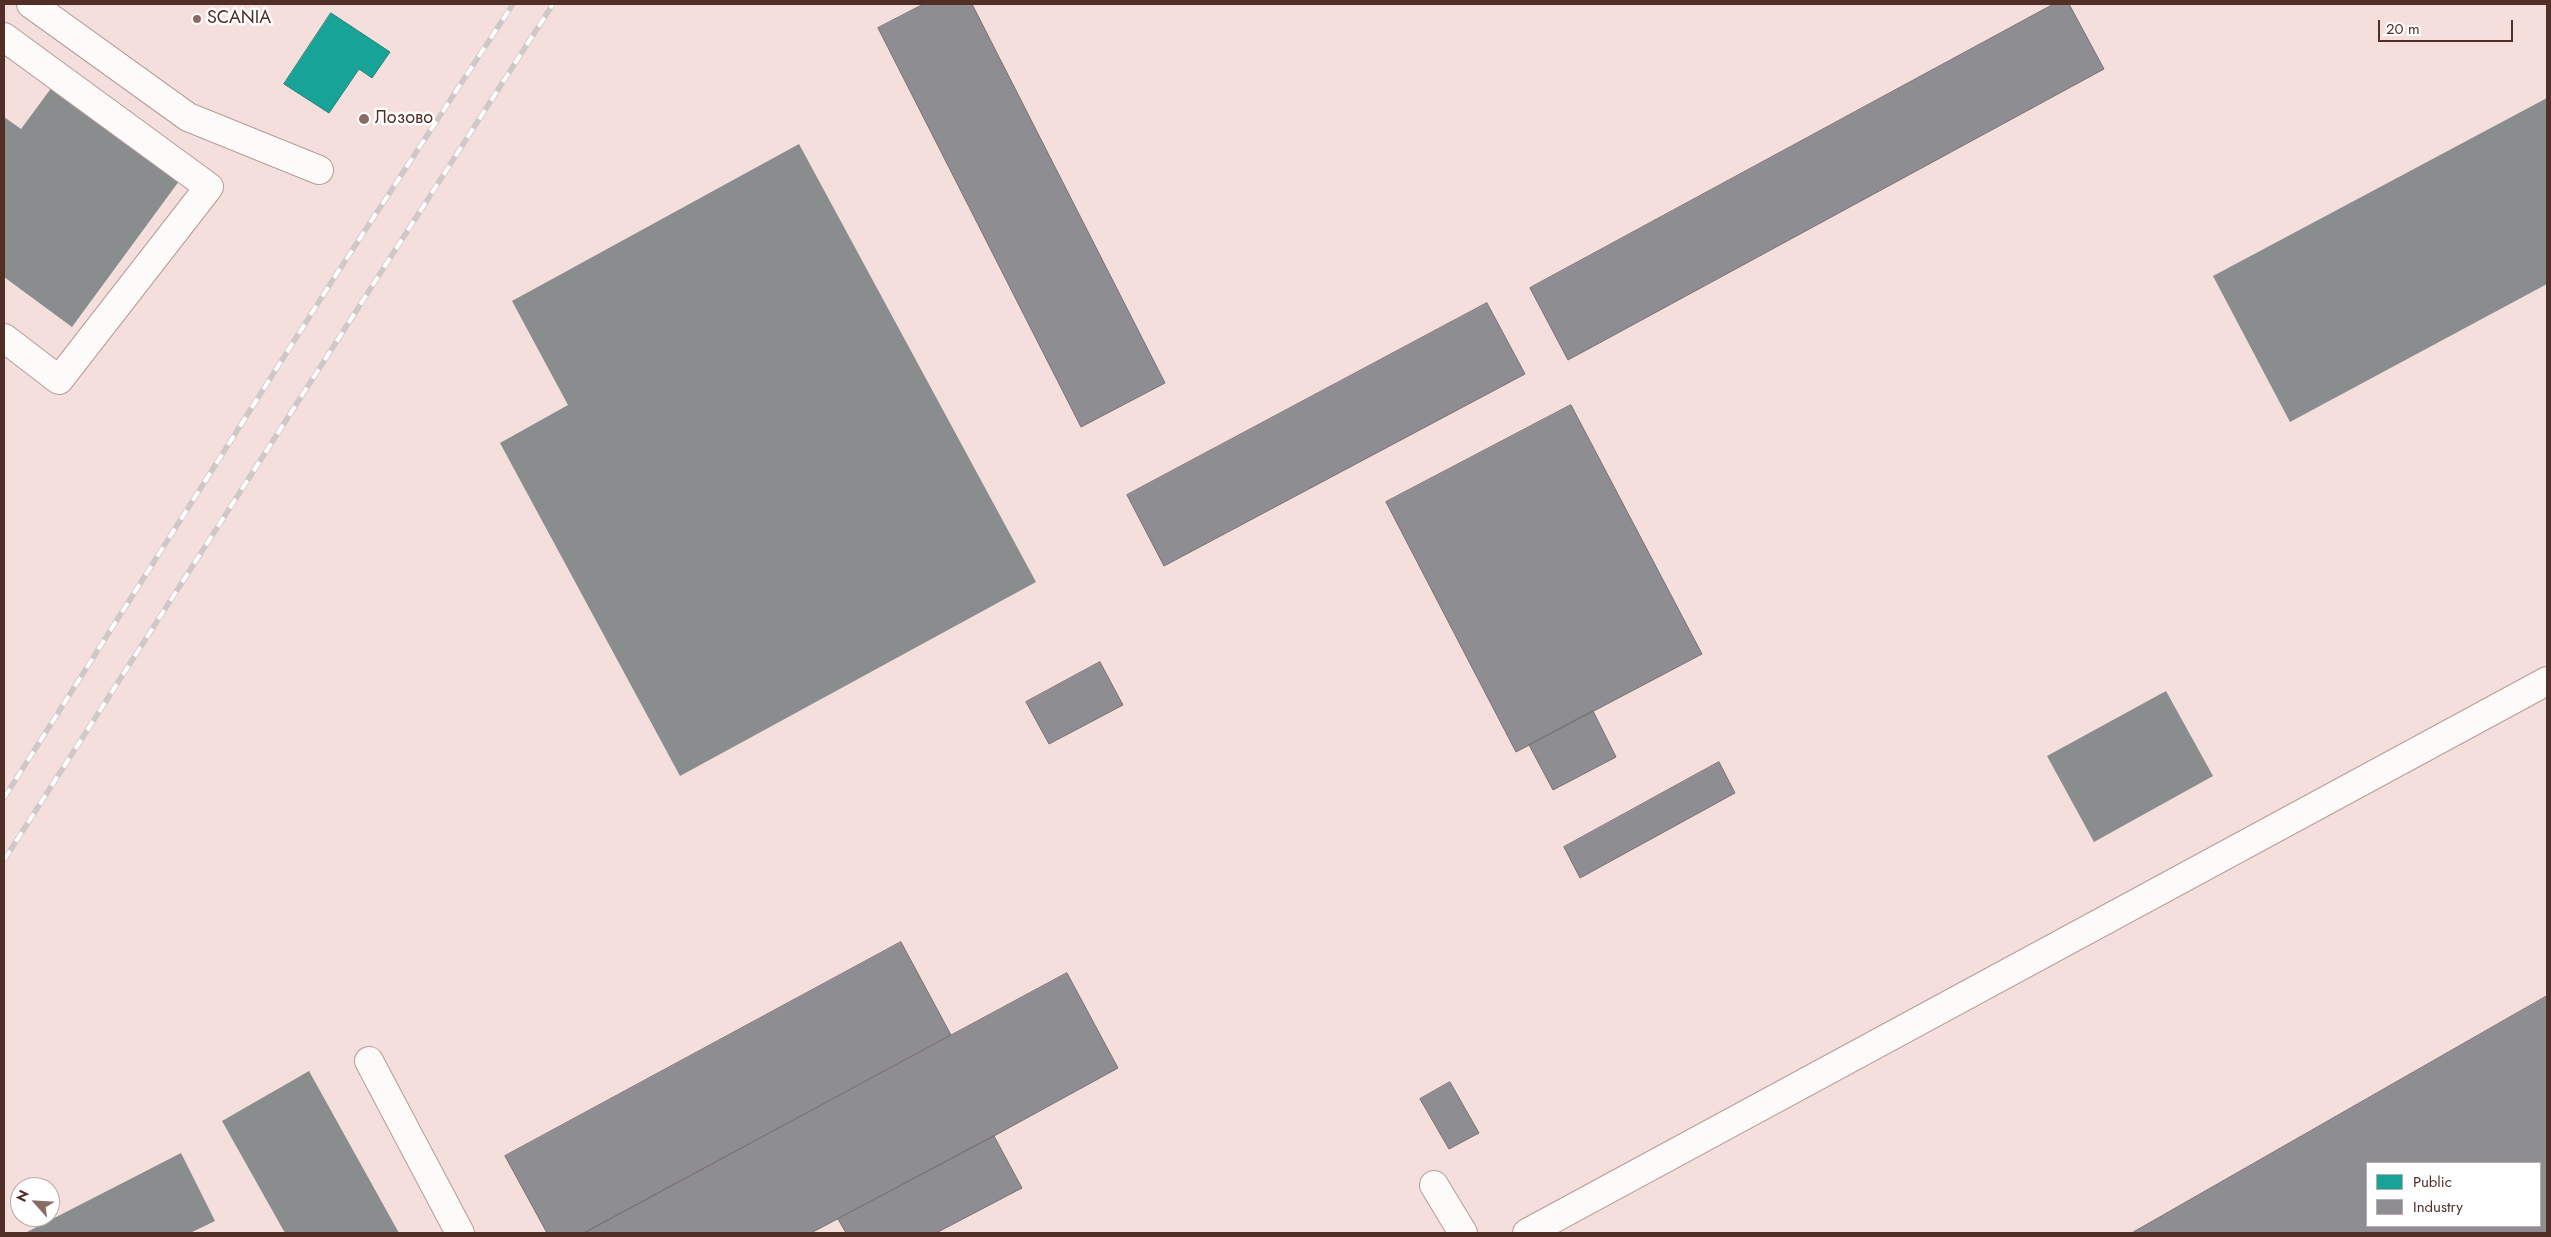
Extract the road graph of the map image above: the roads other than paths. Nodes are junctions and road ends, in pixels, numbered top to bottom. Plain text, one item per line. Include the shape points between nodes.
1 (31, 4) edge
2 (4, 37) edge
3 (319, 170) dead end
4 (4, 338) edge
5 (2547, 681) edge
6 (369, 1061) dead end
7 (1434, 1186) dead end
8 (460, 1233) edge
9 (1463, 1233) edge
10 (1527, 1233) edge

1 - 3 lane via 188,117
2 - 4 lane via 209,186 59,380
5 - 10 lane
6 - 8 lane
7 - 9 lane

